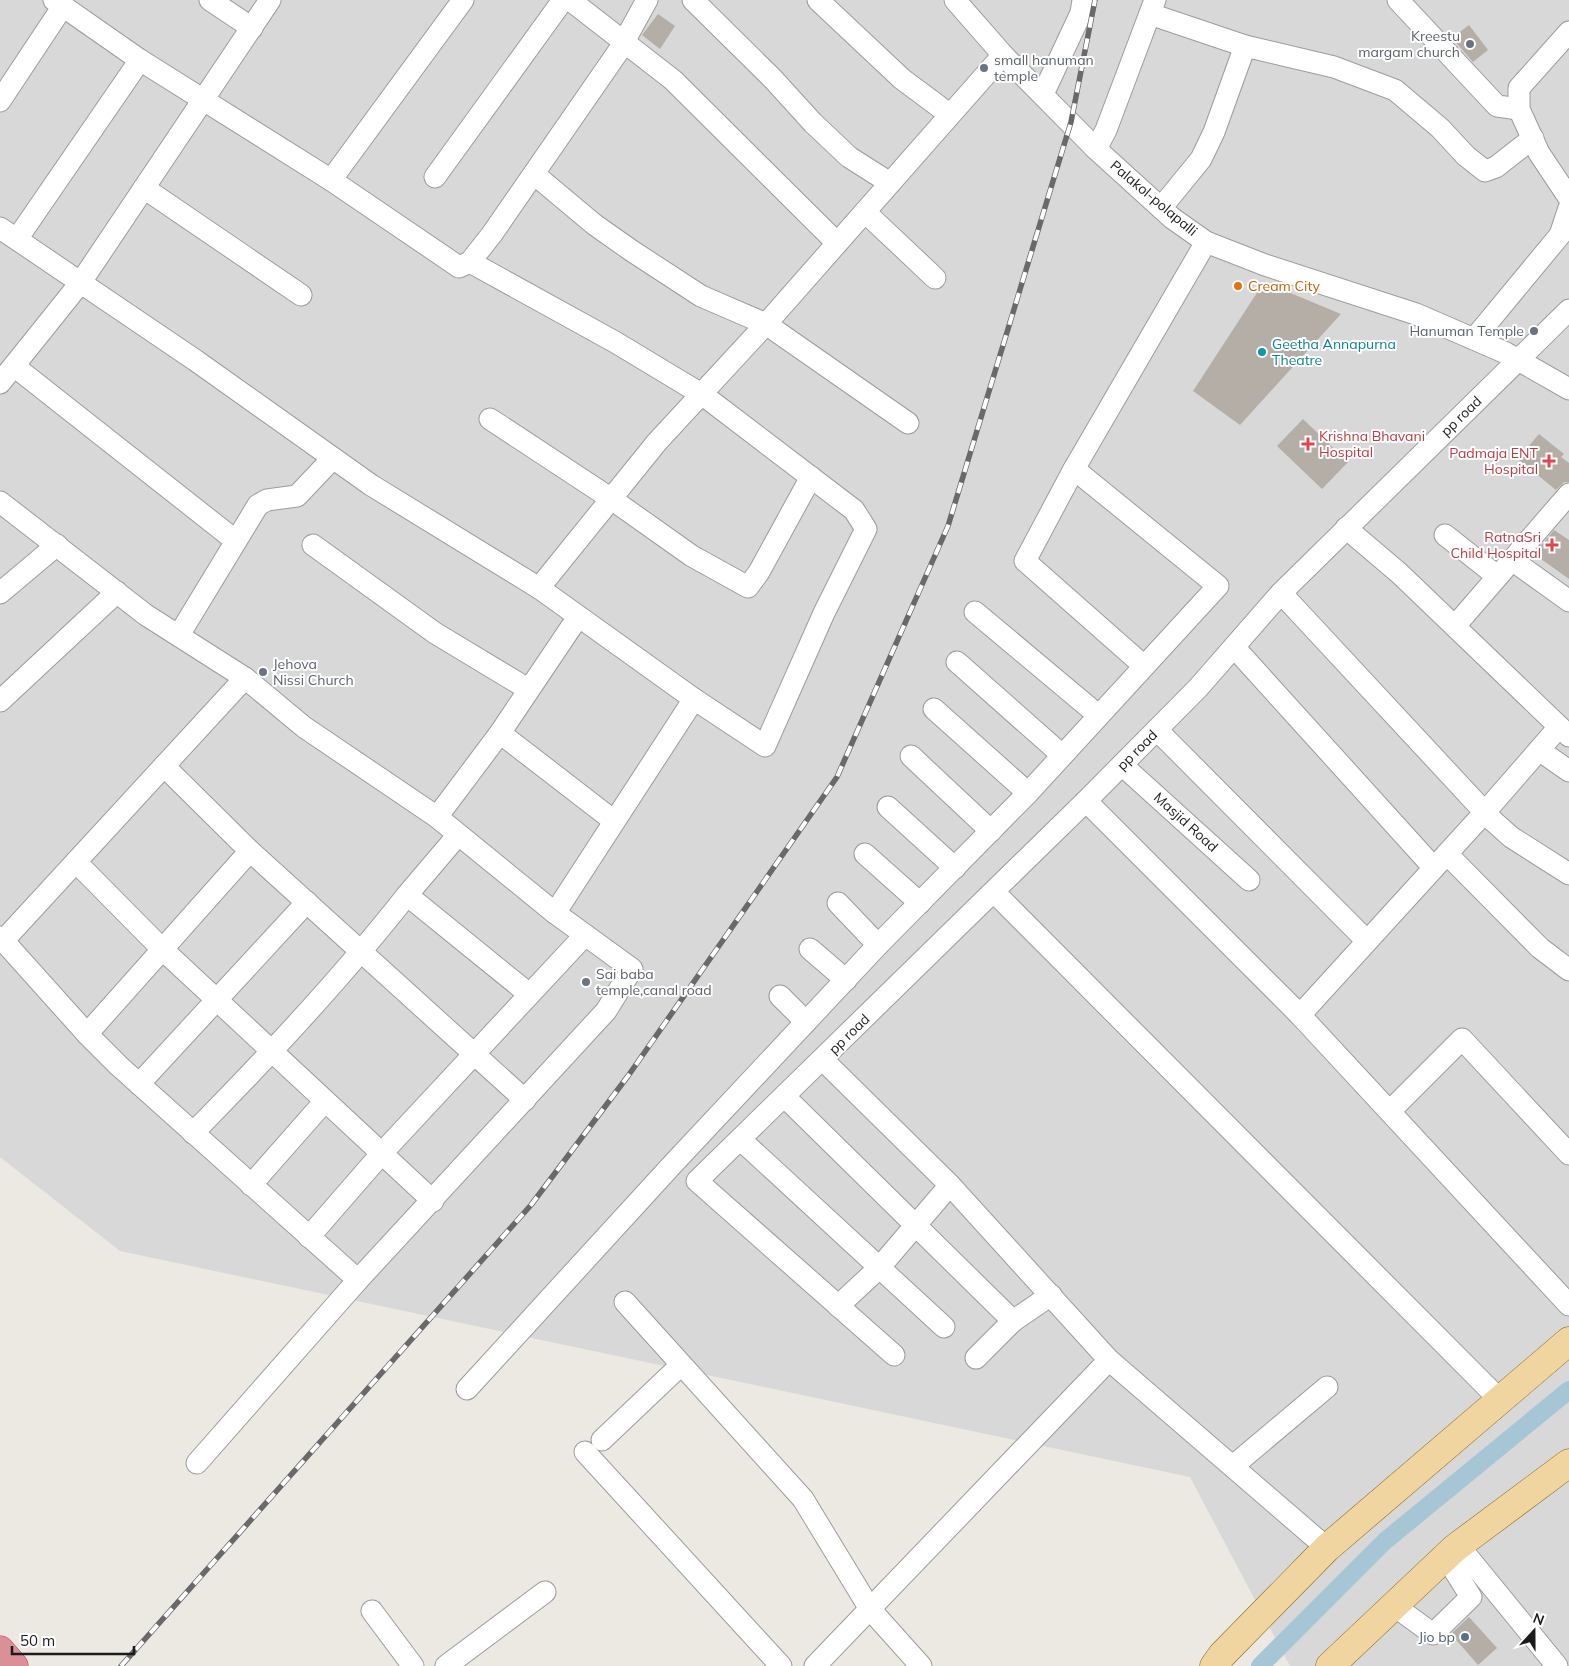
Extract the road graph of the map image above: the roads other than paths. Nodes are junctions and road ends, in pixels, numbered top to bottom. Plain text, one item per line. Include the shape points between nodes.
1 (210, 0) edge
2 (270, 0) edge
3 (464, 0) edge
4 (563, 0) edge
5 (570, 0) edge
6 (648, 0) edge
7 (693, 0) edge
8 (818, 0) edge
9 (955, 0) edge
10 (1083, 0) edge
11 (1398, 0) edge
12 (59, 3) edge
13 (1152, 7) edge
14 (252, 28) junction
15 (1569, 32) edge
16 (625, 41) junction
17 (1245, 46) junction
18 (1003, 55) junction
19 (140, 60) junction
20 (1043, 94) junction
21 (0, 100) edge
22 (204, 100) junction
23 (1519, 109) junction
24 (949, 114) junction
25 (1532, 138) junction
26 (1096, 149) junction
27 (534, 174) junction
28 (435, 178) dead end
29 (331, 180) junction
30 (890, 183) junction
31 (144, 188) junction
32 (1569, 198) edge
33 (1161, 208) junction
34 (1569, 208) edge
35 (864, 212) junction
36 (8, 234) edge
37 (1206, 242) junction
38 (837, 243) junction
39 (470, 262) junction
40 (935, 278) dead end
41 (81, 282) junction
42 (301, 295) dead end
43 (1569, 310) edge
44 (766, 324) junction
45 (1474, 339) junction
46 (1518, 360) junction
47 (14, 366) junction
48 (0, 383) edge
49 (1569, 389) edge
50 (703, 395) junction
51 (490, 419) dead end
52 (908, 423) dead end
53 (333, 458) junction
54 (1074, 469) junction
55 (811, 477) junction
56 (1569, 494) edge
57 (610, 498) junction
58 (0, 502) edge
59 (1346, 528) junction
60 (1445, 535) dead end
61 (236, 541) junction
62 (57, 545) junction
63 (314, 545) dead end
64 (1512, 560) junction
65 (1497, 576) junction
66 (539, 588) junction
67 (0, 592) edge
68 (116, 592) junction
69 (1281, 593) junction
70 (1569, 601) edge
71 (975, 612) dead end
72 (578, 617) junction
73 (1454, 626) junction
74 (179, 635) junction
75 (1234, 647) junction
76 (957, 662) dead end
77 (1144, 666) junction
78 (245, 678) junction
79 (528, 688) junction
80 (694, 699) junction
81 (0, 701) edge
82 (934, 708) dead end
83 (1098, 715) junction
84 (1157, 730) junction
85 (1564, 731) edge
86 (500, 733) junction
87 (1539, 750) junction
88 (1062, 755) junction
89 (911, 756) dead end
90 (1122, 765) junction
91 (164, 766) junction
92 (1569, 771) edge
93 (1028, 793) junction
94 (1086, 801) junction
95 (888, 806) dead end
96 (1485, 812) junction
97 (437, 817) junction
98 (614, 820) junction
99 (991, 831) junction
100 (458, 835) junction
101 (250, 851) junction
102 (865, 854) dead end
103 (1440, 861) junction
104 (76, 862) junction
105 (955, 868) junction
106 (1569, 874) edge
107 (1249, 880) dead end
108 (994, 892) junction
109 (407, 895) junction
110 (307, 902) junction
111 (838, 902) dead end
112 (920, 903) junction
113 (555, 913) junction
114 (585, 935) junction
115 (2, 938) edge
116 (1367, 941) junction
117 (878, 945) junction
118 (162, 949) junction
119 (810, 949) dead end
120 (362, 952) junction
121 (1569, 970) edge
122 (846, 980) junction
123 (529, 994) junction
124 (780, 996) dead end
125 (217, 1001) junction
126 (1300, 1015) junction
127 (806, 1022) junction
128 (87, 1034) junction
129 (272, 1052) junction
130 (473, 1053) junction
131 (823, 1060) junction
132 (139, 1084) junction
133 (785, 1097) junction
134 (525, 1100) junction
135 (326, 1101) junction
136 (1390, 1111) junction
137 (194, 1133) junction
138 (741, 1140) junction
139 (382, 1153) junction
140 (1569, 1154) edge
141 (251, 1184) junction
142 (950, 1185) junction
143 (433, 1201) junction
144 (916, 1226) junction
145 (310, 1236) junction
146 (879, 1268) junction
147 (358, 1280) junction
148 (1050, 1295) junction
149 (625, 1302) dead end
150 (1569, 1305) edge
151 (838, 1306) junction
152 (1013, 1321) junction
153 (944, 1328) dead end
154 (1569, 1342) edge
155 (894, 1355) dead end
156 (976, 1358) dead end
157 (1109, 1360) junction
158 (681, 1365) junction
159 (1326, 1387) dead end
160 (467, 1389) dead end
161 (1500, 1400) junction
162 (602, 1440) dead end
163 (585, 1452) dead end
164 (1569, 1462) edge
165 (197, 1463) dead end
166 (1233, 1466) junction
167 (1327, 1548) junction
168 (1452, 1551) junction
169 (545, 1592) dead end
170 (1394, 1606) junction
171 (870, 1609) junction
172 (372, 1611) dead end
173 (1552, 1659) edge
174 (413, 1666) edge
175 (446, 1666) edge
176 (781, 1666) edge
177 (815, 1666) edge
178 (921, 1666) edge
179 (1214, 1666) edge
180 (1330, 1666) edge

1 - 14 street
2 - 14 street
3 - 29 street
4 - 28 street
5 - 16 street
6 - 16 street
7 - 30 street via 843,151
8 - 24 street via 902,79
9 - 18 street, Palakol-polapalli
10 - 20 street via 1081,13
11 - 23 street via 1497,106
12 - 19 street
12 - 21 street
13 - 17 street
13 - 26 street
14 - 22 street
15 - 23 street via 1519,88
16 - 27 street
16 - 38 street via 673,80
17 - 25 street via 1334,68 1395,90 1485,171 1496,167
17 - 33 street via 1201,159
18 - 20 street, Palakol-polapalli
18 - 24 street
19 - 22 street
19 - 36 street
20 - 26 street, Palakol-polapalli
22 - 29 street
22 - 31 street
23 - 25 street
24 - 30 street
25 - 32 street
26 - 33 street, Palakol-polapalli
27 - 39 street
27 - 44 street via 595,225 701,296
29 - 39 street via 459,266
30 - 35 street
31 - 41 street
31 - 42 street
33 - 37 street, Palakol-polapalli
34 - 45 street via 1560,235
35 - 38 street
35 - 40 street
36 - 41 street
37 - 45 street, Palakol-polapalli via 1416,314
37 - 54 street
38 - 44 street
39 - 50 street
41 - 47 street
41 - 53 street
43 - 46 street, pp road
44 - 50 street
44 - 52 street
45 - 46 street, Palakol-polapalli
46 - 49 street, Palakol-polapalli
46 - 59 street, pp road
47 - 48 street
47 - 61 street
50 - 55 street
50 - 57 street via 657,442
51 - 57 street
53 - 61 street via 298,496 267,500 258,505
53 - 66 street via 371,485
54 - 77 street via 1025,561
54 - 77 street via 1218,586
55 - 57 street via 748,587 692,556
55 - 80 street via 854,510 866,529 824,613 765,746
56 - 64 street
57 - 66 street
58 - 62 street
59 - 69 street, pp road
59 - 73 street
60 - 65 street
61 - 74 street
62 - 67 street
62 - 68 street
63 - 79 street via 435,633
64 - 65 street
64 - 70 street
65 - 73 street
66 - 72 street
68 - 74 street
68 - 81 street
69 - 75 street, pp road
69 - 96 street
71 - 83 street
72 - 79 street
72 - 80 street
73 - 85 street
74 - 78 street
75 - 84 street, pp road
75 - 103 street
76 - 88 street
77 - 83 street
78 - 91 street
78 - 97 street via 304,727
79 - 86 street
80 - 98 street
82 - 93 street
83 - 88 street
84 - 90 street, pp road
84 - 116 street
85 - 87 street
86 - 97 street
86 - 98 street
87 - 92 street
87 - 96 street
88 - 93 street
89 - 99 street
90 - 94 street, pp road
90 - 107 street, Masjid Road
91 - 101 street
91 - 104 street
93 - 99 street
94 - 108 street, pp road
94 - 126 street
95 - 105 street
96 - 103 street
96 - 106 street via 1511,837
97 - 100 street
98 - 113 street
99 - 105 street
100 - 109 street
100 - 113 street
101 - 110 street
101 - 118 street
102 - 112 street
103 - 116 street
103 - 121 street
104 - 115 street
104 - 118 street
105 - 112 street
108 - 131 street, pp road
108 - 161 street
109 - 120 street
109 - 123 street
110 - 120 street
110 - 125 street
111 - 117 street
112 - 117 street
113 - 114 street
114 - 123 street
114 - 134 street via 632,969 606,1011
115 - 128 street
116 - 126 street
117 - 122 street
118 - 125 street
118 - 128 street
119 - 122 street
120 - 129 street
120 - 130 street
122 - 127 street
123 - 130 street
124 - 127 street
125 - 129 street
125 - 132 street
126 - 136 street
127 - 160 street
128 - 132 street
129 - 135 street
129 - 137 street
130 - 134 street
130 - 139 street
131 - 133 street, pp road
131 - 142 street
132 - 137 street
133 - 138 street, pp road
133 - 144 street
134 - 143 street
135 - 139 street
135 - 141 street
136 - 140 street via 1462,1039
136 - 150 street
137 - 141 street
138 - 146 street
138 - 151 street, pp road via 697,1181
139 - 143 street
139 - 145 street
141 - 145 street
142 - 144 street
142 - 148 street
143 - 147 street
144 - 146 street
144 - 152 street
145 - 147 street
146 - 151 street
146 - 153 street
147 - 165 street
148 - 152 street
148 - 157 street
149 - 158 street
151 - 155 street
152 - 156 street
154 - 161 main road
157 - 166 street
157 - 171 street
158 - 162 street
158 - 171 street via 802,1499
159 - 166 street
161 - 167 main road
163 - 176 street
164 - 168 main road
166 - 167 street
167 - 179 main road
168 - 170 main road
168 - 170 street via 1472,1597 1433,1634
168 - 173 street
169 - 175 street
170 - 180 main road
171 - 177 street
171 - 178 street
172 - 174 street

